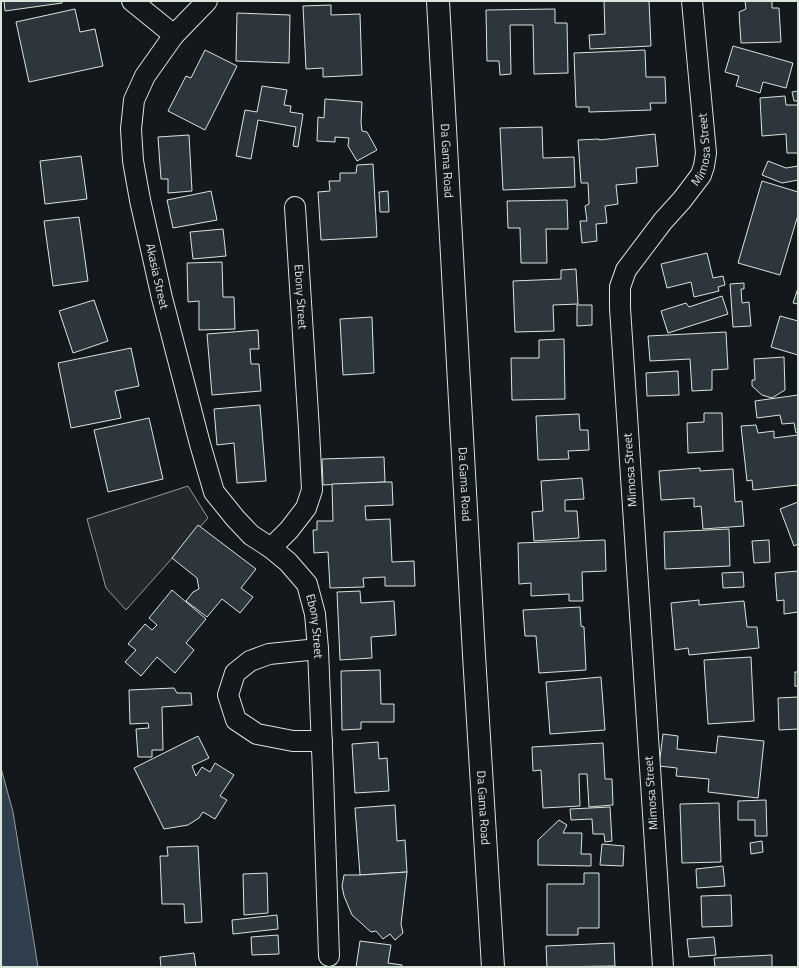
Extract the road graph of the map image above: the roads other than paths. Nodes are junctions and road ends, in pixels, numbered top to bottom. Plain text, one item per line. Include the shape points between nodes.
1 (132, 1) edge
2 (207, 1) edge
3 (438, 1) edge
4 (692, 1) edge
5 (174, 35) junction
6 (295, 207) dead end
7 (271, 548) junction
8 (318, 649) junction
9 (322, 741) junction
10 (329, 956) dead end
11 (493, 967) edge
12 (663, 967) edge

1 - 5 street
2 - 5 street, Akasia Street
3 - 11 street, Da Gama Road
4 - 12 street, Mimosa Street via 706,153 704,166 701,175 626,270 620,287
5 - 7 street, Akasia Street via 144,76 134,100 132,148 140,200 162,298 214,492 251,535
6 - 7 street, Ebony Street via 312,490 306,508
7 - 8 street, Ebony Street via 288,562 307,584 315,614
8 - 9 street, Ebony Street
8 - 9 street via 269,654 250,661 235,673 228,695 236,720 257,734 293,741
9 - 10 street, Ebony Street

